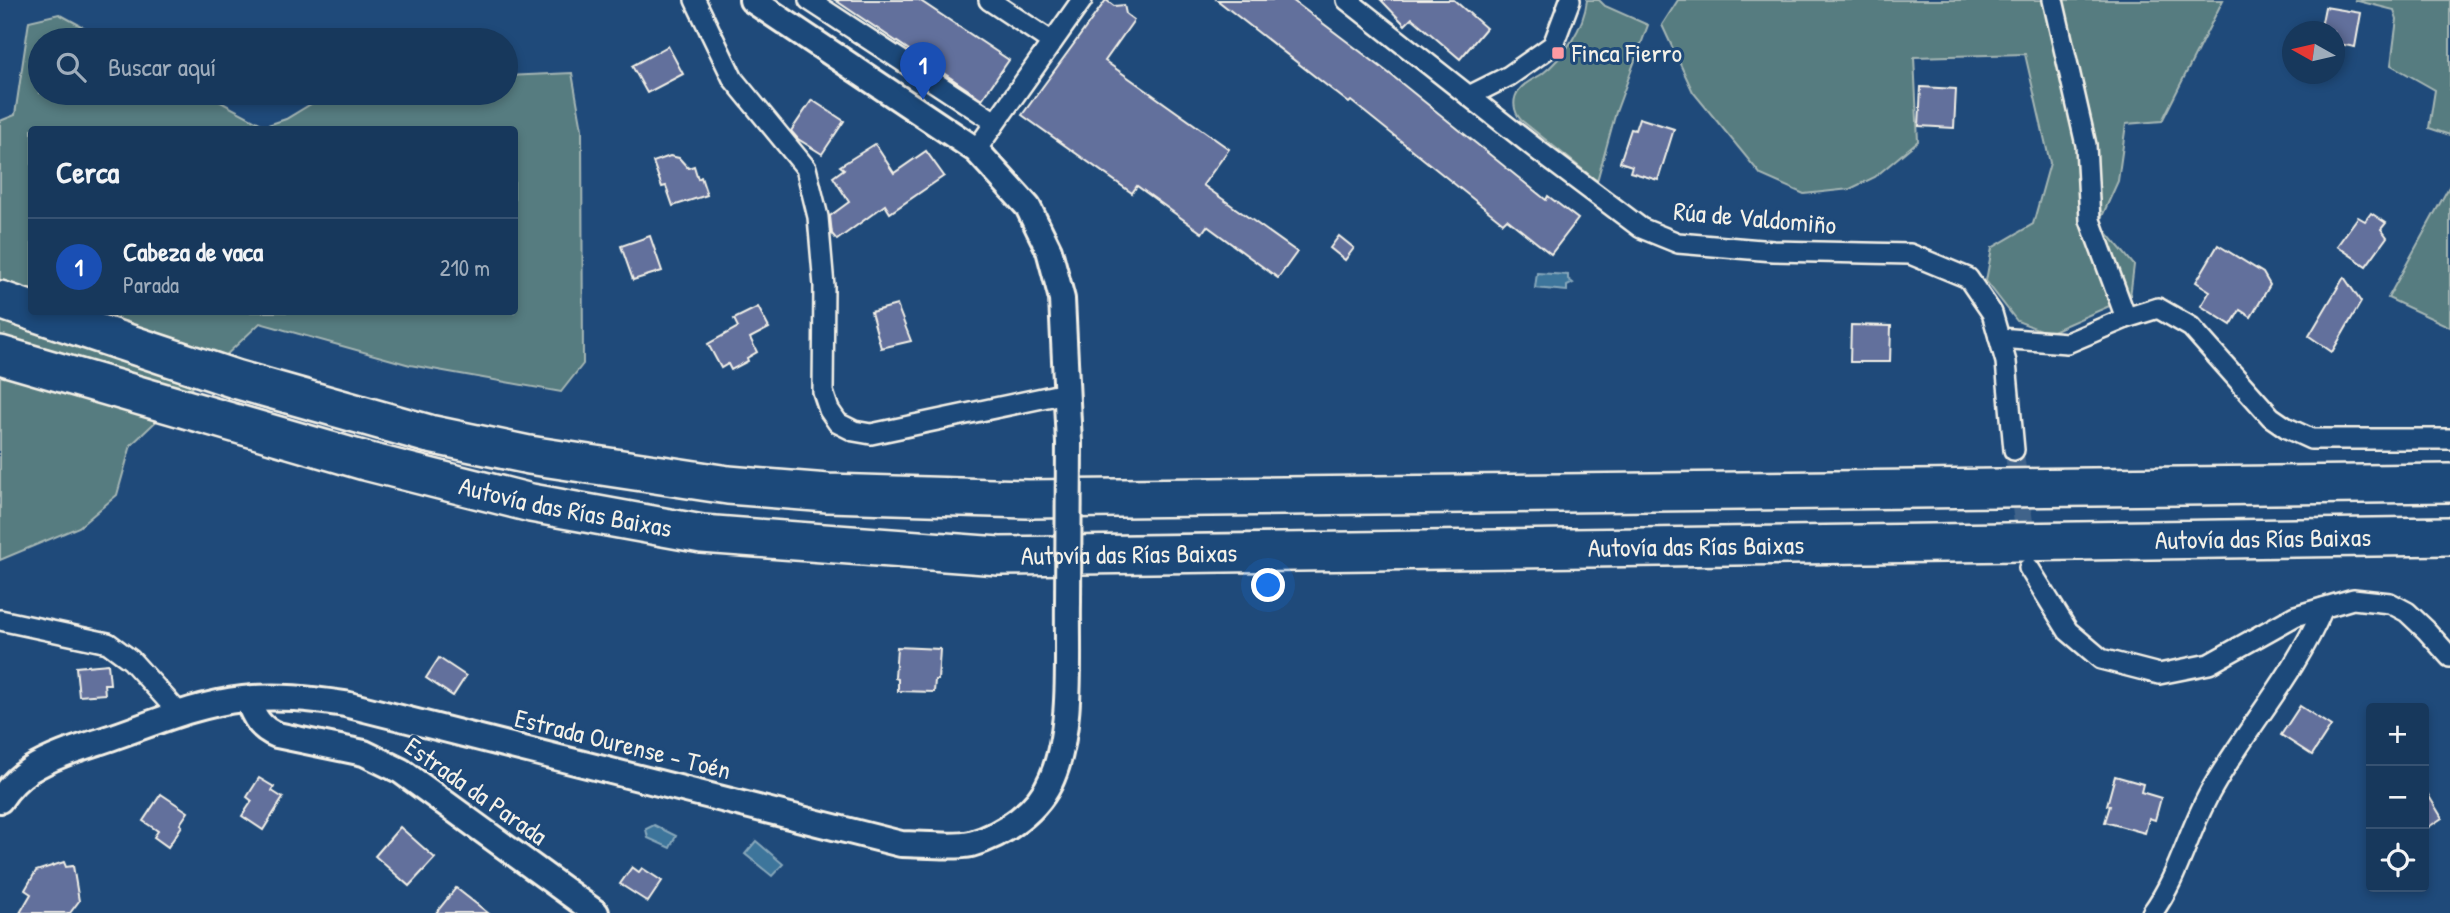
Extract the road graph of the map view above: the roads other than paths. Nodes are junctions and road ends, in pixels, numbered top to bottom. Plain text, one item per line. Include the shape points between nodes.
1 (695, 0) edge
2 (752, 0) edge
3 (809, 0) edge
4 (989, 0) edge
5 (1082, 0) edge
6 (1347, 0) edge
7 (1570, 0) edge
8 (2053, 0) edge
9 (1052, 42) junction
10 (924, 75) junction
11 (1469, 96) junction
12 (906, 103) junction
13 (995, 122) junction
14 (976, 150) junction
15 (0, 300) edge
16 (28, 309) edge
17 (45, 315) edge
18 (2126, 318) junction
19 (1999, 338) junction
20 (0, 355) edge
21 (1066, 393) junction
22 (2450, 439) edge
23 (2014, 450) tunnel mouth
24 (2450, 483) edge
25 (2450, 536) edge
26 (2029, 568) tunnel mouth
27 (2323, 608) junction
28 (0, 620) edge
29 (2450, 657) edge
30 (247, 699) junction
31 (179, 713) junction
32 (0, 800) edge
33 (596, 913) edge
34 (2152, 913) edge

1 - 21 street via 733,79 806,168 818,217 824,286 823,392 838,423 871,434
2 - 12 street
3 - 10 street
4 - 9 street
5 - 9 street
6 - 11 street, Rúa de Valdomiño
7 - 11 street via 1553,45 1509,76
8 - 18 street via 2086,145 2090,220
9 - 13 street
10 - 12 street
10 - 13 street
11 - 19 street, Rúa de Valdomiño via 1641,228 1678,243 1910,254 1968,278 1992,313
12 - 14 street
13 - 14 street
14 - 21 street via 1028,207 1049,250 1062,299
15 - 16 highway, Autovía das Rías Baixas
17 - 24 highway, Autovía das Rías Baixas via 235,379 429,434 528,455 715,483 828,493 1027,499
18 - 19 street via 2067,343
18 - 22 street via 2158,308 2191,327 2271,417 2311,439
19 - 23 street, Rúa de Valdomiño via 2006,362
20 - 25 highway, Autovía das Rías Baixas via 365,461 531,503 702,534 999,556
21 - 30 street, Estrada Ourense - Toén, bridge via 1065,730 1052,779 1029,812 970,845 901,844 345,704 299,698
26 - 27 street via 2068,631 2101,659 2159,674 2209,664 2295,616
27 - 29 street via 2353,599 2390,603 2427,629
27 - 34 street via 2297,661 2212,788
28 - 31 street via 108,643 131,660
30 - 31 street, Estrada Ourense - Toén
30 - 33 street, Estrada da Parada via 264,730 364,753 401,771
31 - 32 street, Estrada Ourense - Toén via 29,770

